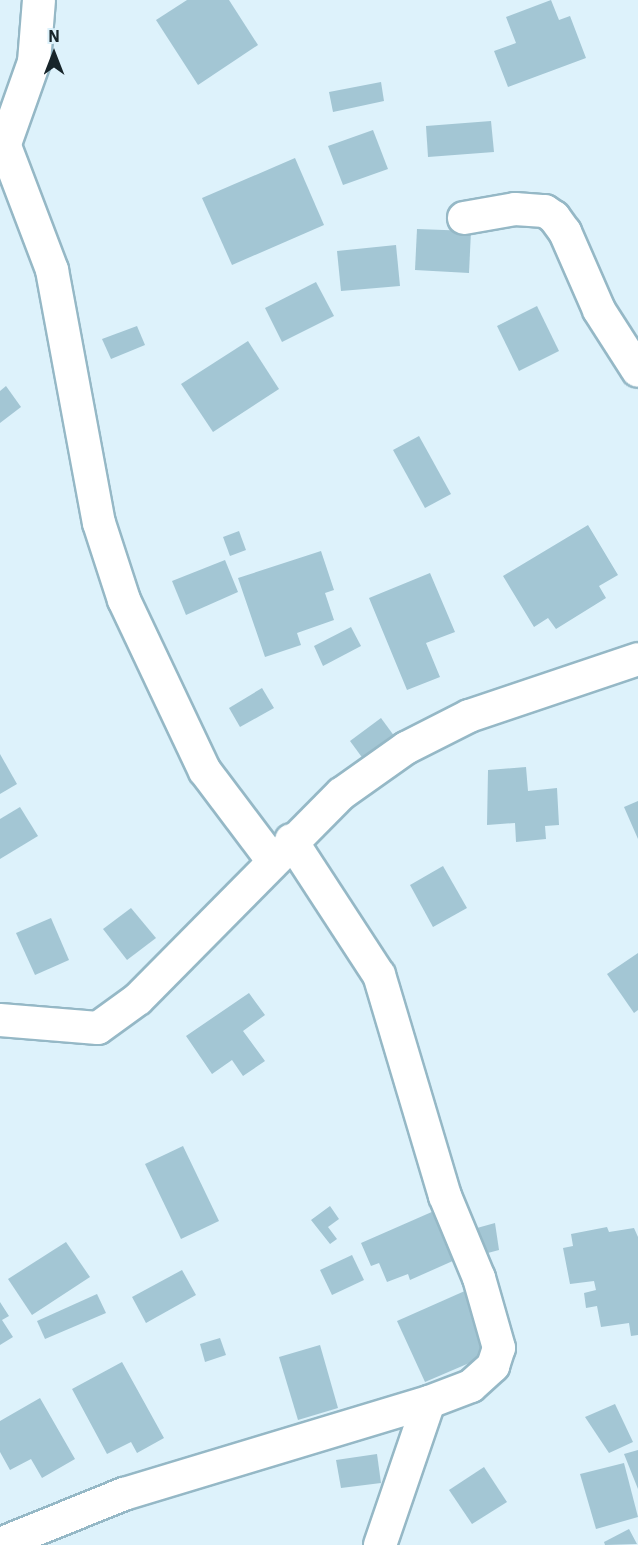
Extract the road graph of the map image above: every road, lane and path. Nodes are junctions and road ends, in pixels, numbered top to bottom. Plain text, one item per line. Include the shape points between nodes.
1 (39, 0) edge
2 (3, 137) edge
3 (464, 218) dead end
4 (638, 371) edge
5 (638, 659) edge
6 (282, 850) junction
7 (0, 1020) edge
8 (429, 1402) junction
9 (0, 1544) edge
10 (380, 1545) edge

1 - 2 street via 34,62
2 - 6 street via 52,270 99,523 124,600 205,771
3 - 4 street via 515,209 545,211 554,217 599,310
5 - 6 street via 469,716 406,748 341,794
6 - 7 street via 138,999 98,1028
6 - 8 street via 379,975 445,1196 479,1278 499,1348 493,1366 471,1386
8 - 9 street via 124,1494
8 - 10 street

